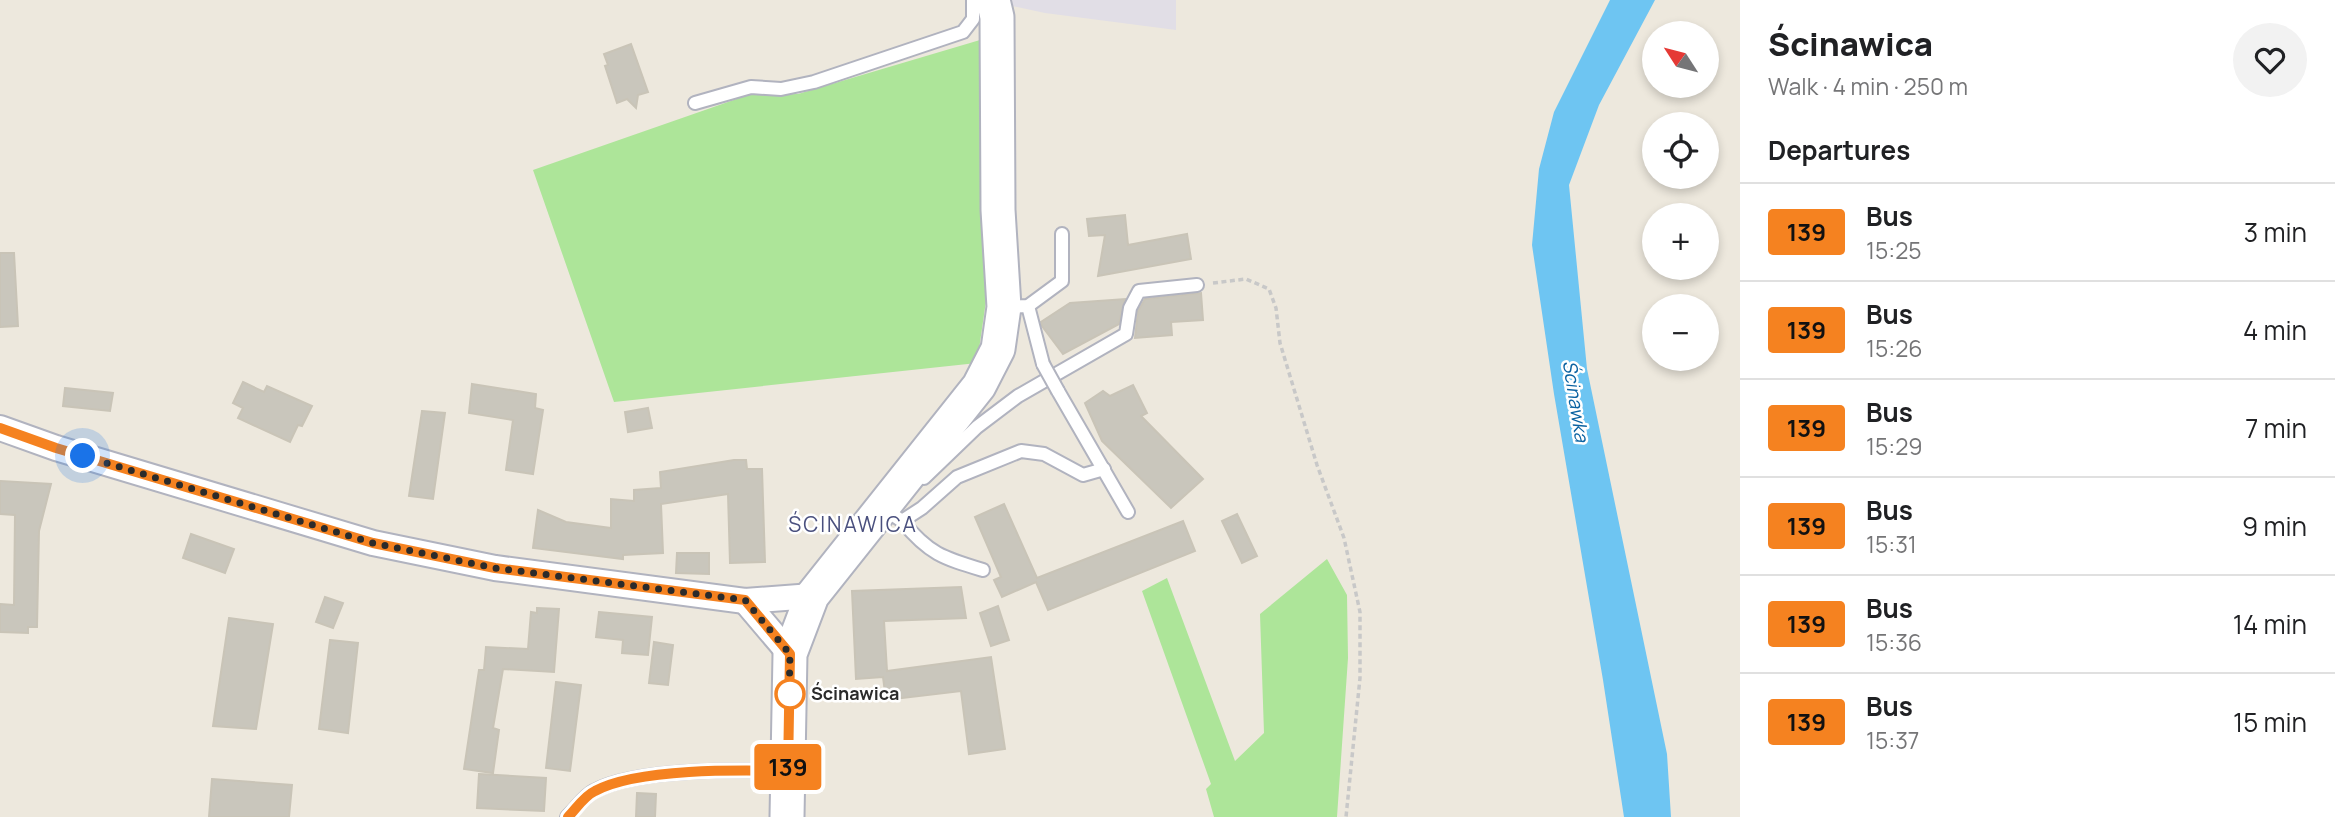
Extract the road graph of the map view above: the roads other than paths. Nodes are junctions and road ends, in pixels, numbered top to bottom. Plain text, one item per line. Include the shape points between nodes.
1 (973, 0) edge
2 (993, 0) edge
3 (695, 103) dead end
4 (1062, 234) dead end
5 (1197, 285) road end
6 (1016, 306) junction
7 (0, 428) edge
8 (1104, 469) junction
9 (893, 505) junction
10 (1128, 512) dead end
11 (983, 570) dead end
12 (812, 596) junction
13 (745, 600) junction
14 (790, 654) junction
15 (788, 771) junction
16 (568, 817) edge
17 (787, 817) edge

1 - 3 lane via 972,19 963,32 814,82 781,89 751,87
2 - 6 street via 998,210
4 - 6 lane via 1062,281
5 - 9 lane via 1139,291 1130,308 1126,334 1018,397 977,427
6 - 8 lane, bridge
6 - 9 street via 979,386
7 - 13 street via 373,543 495,568
8 - 9 lane via 1083,475 1044,454 1021,451 957,477 922,508
8 - 10 lane
9 - 11 lane via 919,542 943,558
9 - 12 street
12 - 13 street
12 - 14 street
13 - 14 street
14 - 15 street
15 - 16 lane via 620,780 592,792
15 - 17 street

